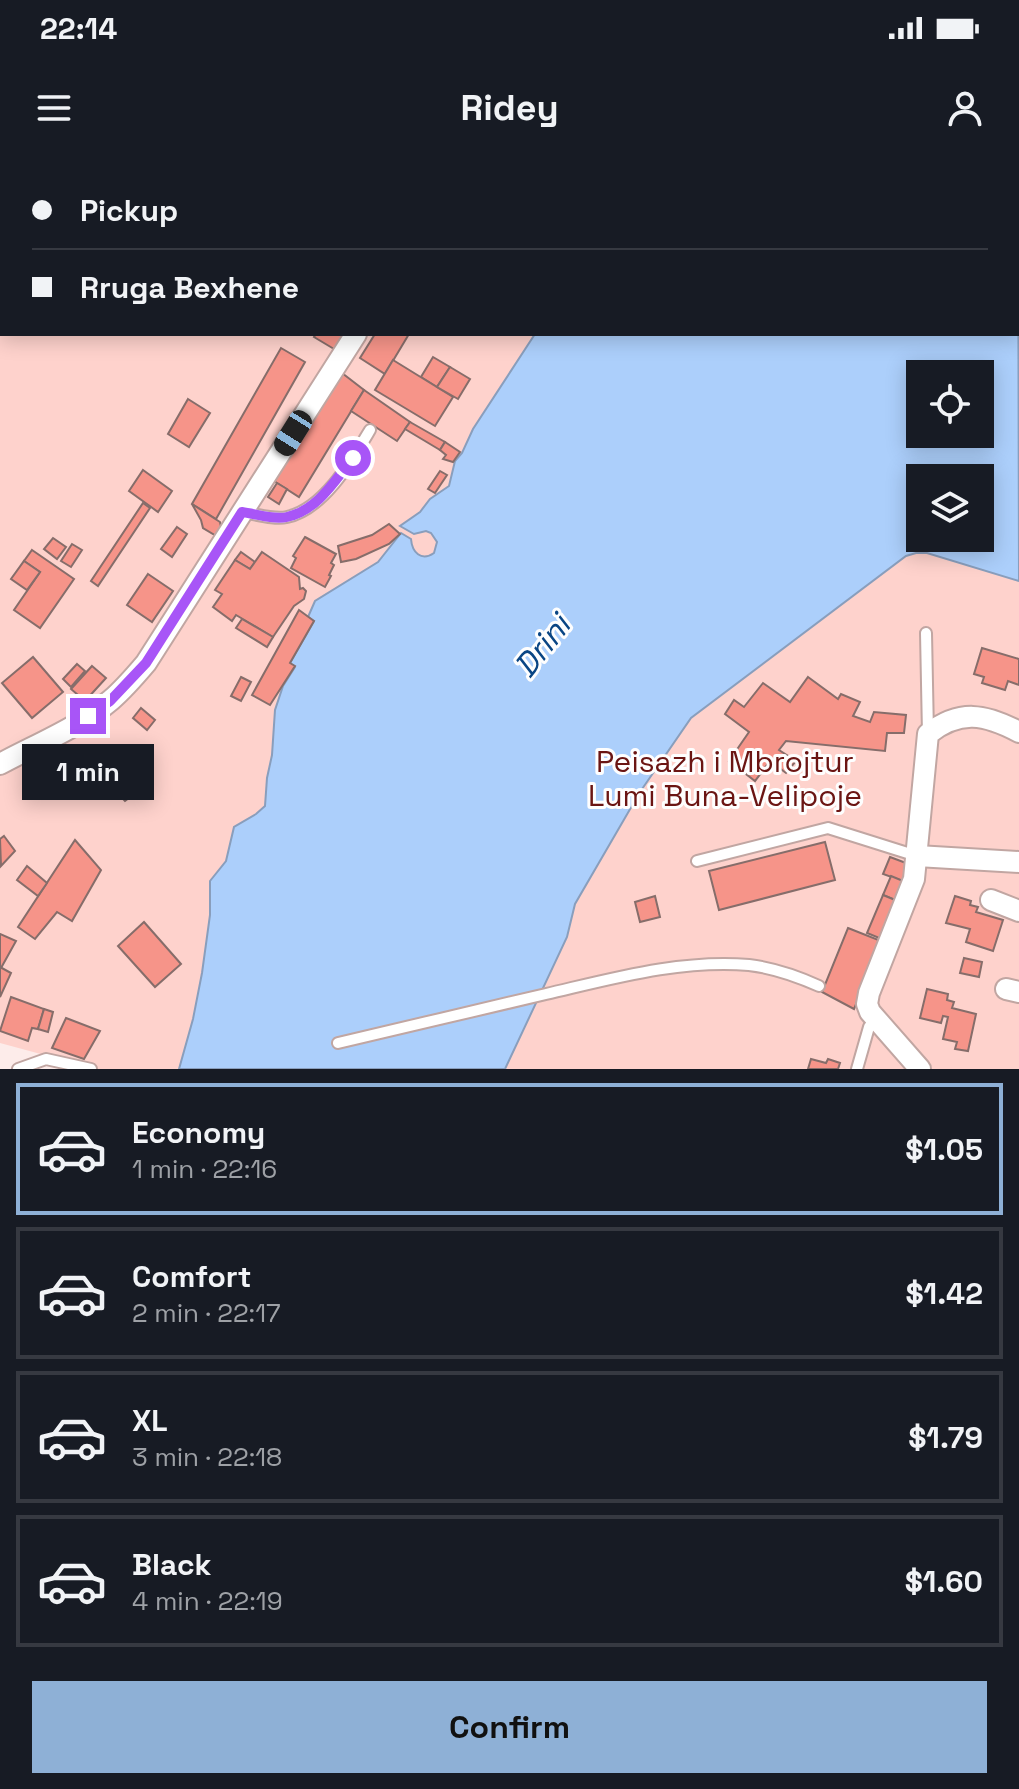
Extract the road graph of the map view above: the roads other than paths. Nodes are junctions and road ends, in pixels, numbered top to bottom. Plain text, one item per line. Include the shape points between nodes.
1 (355, 336) edge
2 (370, 430) dead end
3 (242, 512) junction
4 (926, 633) dead end
5 (1019, 732) edge
6 (928, 734) junction
7 (0, 764) edge
8 (917, 856) junction
9 (697, 861) dead end
10 (1019, 862) edge
11 (991, 900) dead end
12 (1019, 911) edge
13 (819, 986) dead end
14 (875, 1019) junction
15 (338, 1043) dead end
16 (18, 1069) edge
17 (91, 1069) edge
18 (857, 1069) edge
19 (920, 1069) edge

1 - 3 street
2 - 3 lane via 322,498 285,518
3 - 7 street via 146,663 125,687 88,716
4 - 6 lane
5 - 6 street via 968,716 940,724
6 - 8 street
8 - 9 lane via 828,828
8 - 10 street
8 - 14 street via 924,881 869,993 867,1004
11 - 12 street
13 - 15 lane via 751,965 674,967
14 - 18 lane
14 - 19 street
16 - 17 lane via 46,1059

